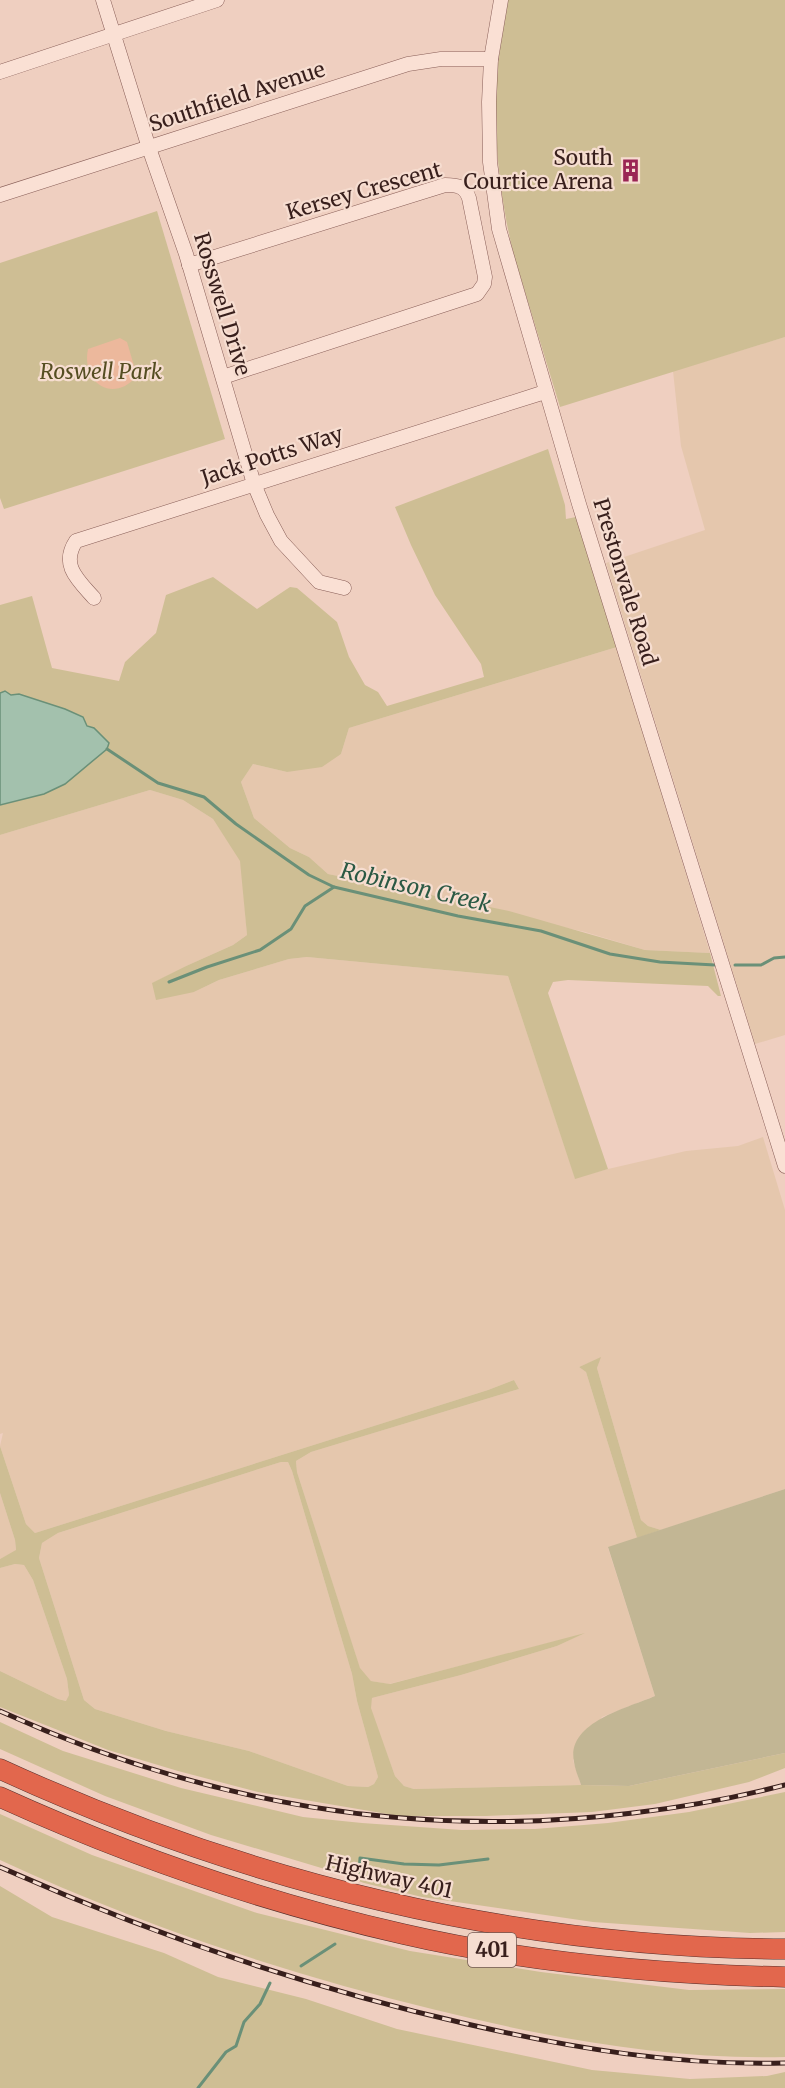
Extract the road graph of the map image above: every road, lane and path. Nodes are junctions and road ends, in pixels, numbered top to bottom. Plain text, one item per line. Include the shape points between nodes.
1 (103, 0) edge
2 (217, 0) edge
3 (501, 0) edge
4 (113, 34) junction
5 (491, 59) junction
6 (0, 72) edge
7 (149, 148) junction
8 (0, 195) edge
9 (189, 265) junction
10 (223, 377) junction
11 (545, 392) junction
12 (254, 484) junction
13 (344, 588) dead end
14 (94, 598) dead end
15 (785, 1166) edge
16 (0, 1769) edge
17 (0, 1797) edge
18 (785, 1949) edge
19 (785, 1977) edge

1 - 4 street, Rosswell Drive
2 - 4 street
3 - 5 street, Prestonvale Road
4 - 6 street
4 - 7 street, Rosswell Drive
5 - 7 street, Southfield Avenue via 441,59 408,64
5 - 11 street, Prestonvale Road via 489,129 494,199
7 - 8 street, Southfield Avenue
7 - 9 street, Rosswell Drive
9 - 10 street, Rosswell Drive
9 - 10 street, Kersey Crescent via 446,185 462,187 469,198 484,277 477,294
10 - 12 street, Rosswell Drive
11 - 12 street, Jack Potts Way
11 - 15 street, Prestonvale Road
12 - 13 street, Rosswell Drive via 281,541 319,582
12 - 14 street, Jack Potts Way via 76,541 70,551 70,564 75,577
16 - 18 highway, Highway 401 / 401 via 144,1830 237,1862 422,1911 635,1942
17 - 19 highway, 401 via 206,1880 404,1935 644,1971

